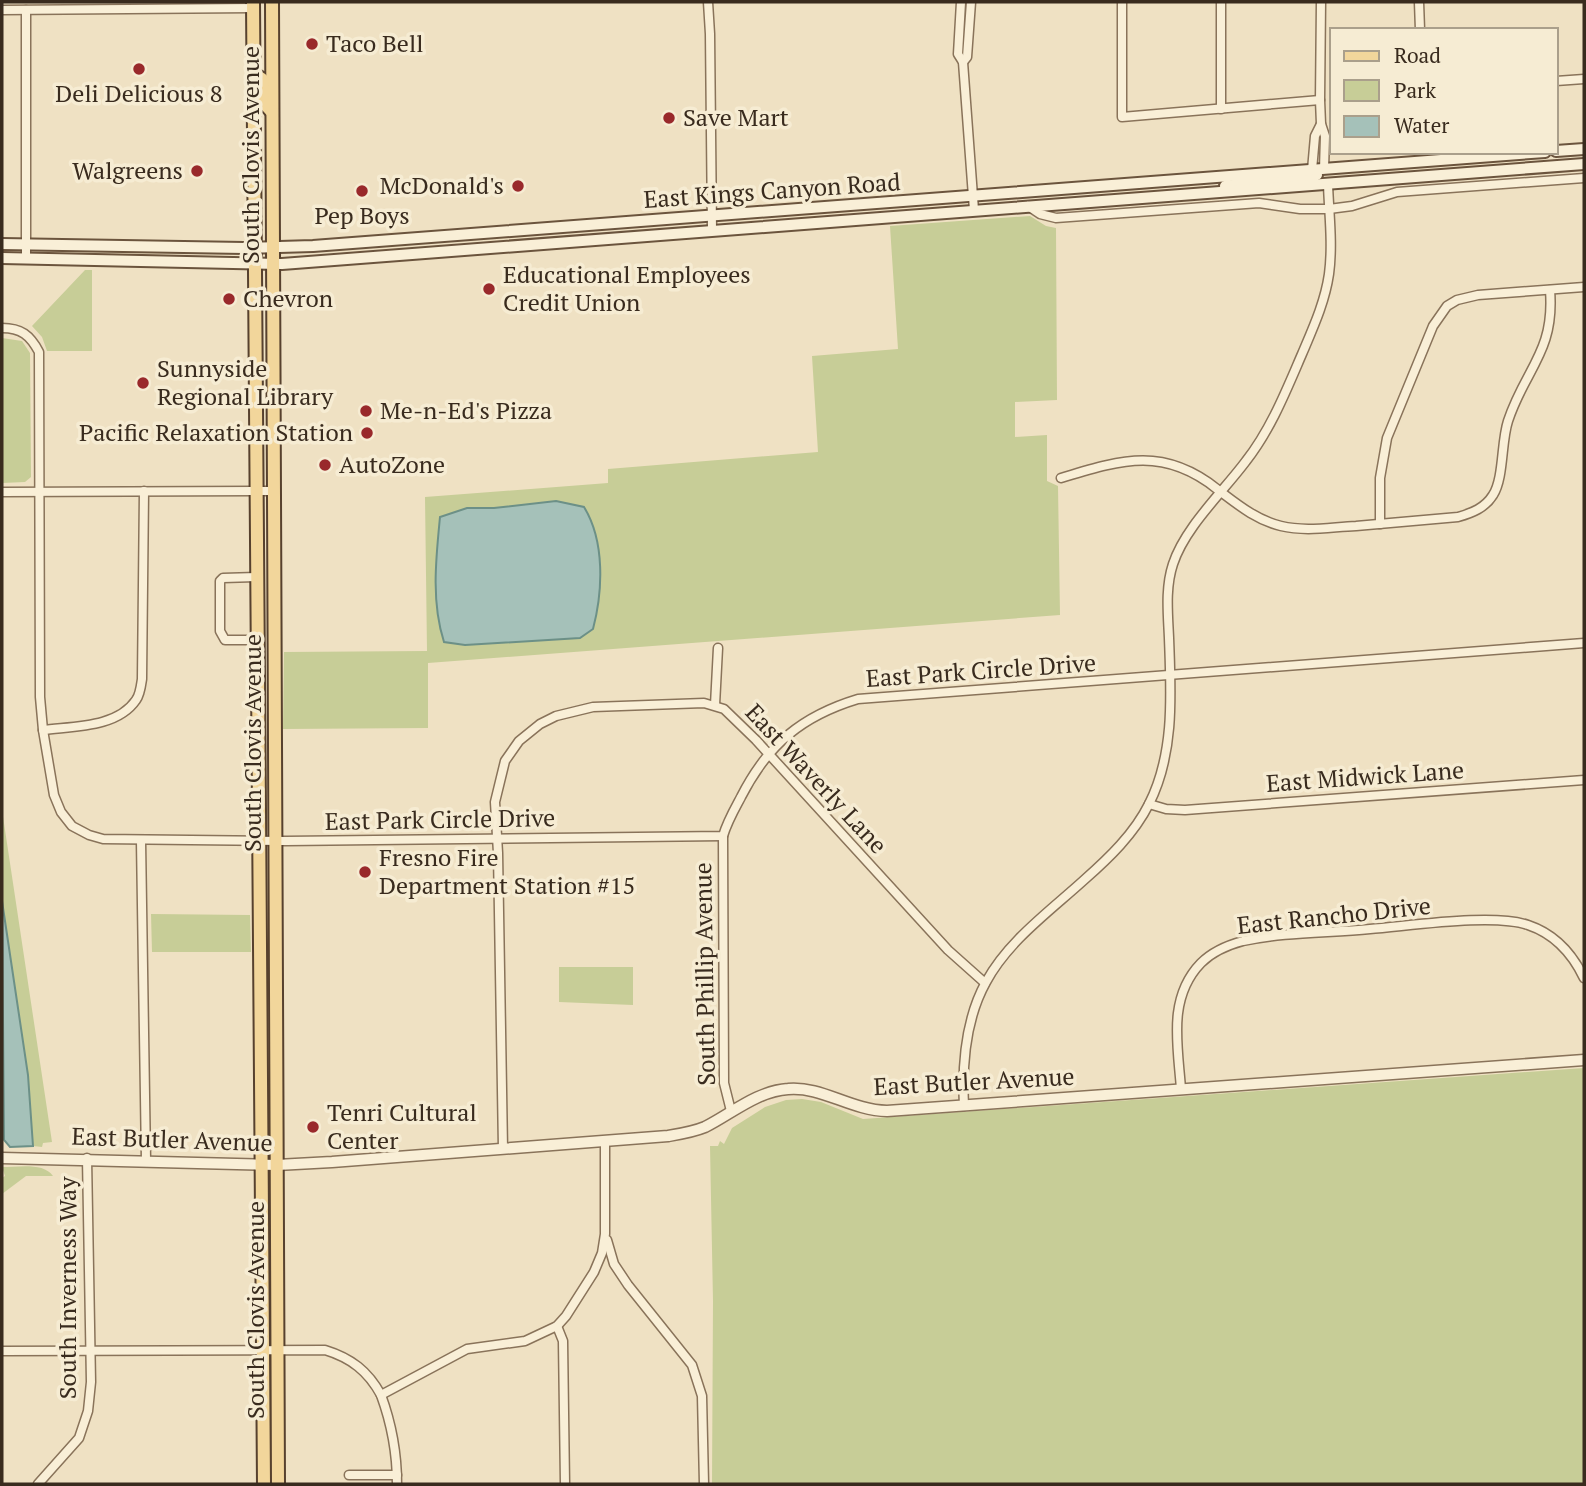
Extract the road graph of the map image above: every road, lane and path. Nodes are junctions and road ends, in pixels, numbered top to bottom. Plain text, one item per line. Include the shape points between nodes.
1 (272, 2) edge
2 (961, 2) edge
3 (971, 2) edge
4 (1122, 2) edge
5 (1221, 2) edge
6 (1321, 2) edge
7 (1419, 2) edge
8 (708, 4) edge
9 (254, 5) edge
10 (2, 10) edge
11 (26, 10) junction
12 (1420, 28) edge
13 (272, 59) junction
14 (963, 62) junction
15 (254, 74) junction
16 (1584, 79) edge
17 (1558, 81) edge
18 (1320, 100) junction
19 (1221, 109) junction
20 (272, 111) junction
21 (1584, 149) edge
22 (1558, 151) edge
23 (1520, 154) edge
24 (1447, 160) junction
25 (1584, 164) edge
26 (1318, 169) junction
27 (1584, 178) edge
28 (1328, 184) junction
29 (1209, 192) junction
30 (973, 196) junction
31 (1028, 206) junction
32 (1329, 209) junction
33 (974, 210) junction
34 (711, 217) junction
35 (562, 228) junction
36 (712, 230) junction
37 (2, 244) edge
38 (26, 244) junction
39 (255, 248) junction
40 (272, 248) junction
41 (475, 248) junction
42 (2, 258) edge
43 (26, 258) junction
44 (255, 264) junction
45 (272, 264) junction
46 (1584, 287) edge
47 (1550, 290) junction
48 (2, 328) edge
49 (1061, 478) dead end
50 (144, 491) junction
51 (258, 491) junction
52 (273, 491) junction
53 (2, 492) edge
54 (39, 492) junction
55 (1222, 492) junction
56 (1380, 524) junction
57 (258, 577) junction
58 (259, 640) junction
59 (1584, 643) edge
60 (718, 648) dead end
61 (1171, 676) junction
62 (715, 705) junction
63 (43, 730) junction
64 (767, 754) junction
65 (1584, 780) edge
66 (1149, 804) junction
67 (723, 836) junction
68 (496, 838) junction
69 (141, 841) junction
70 (260, 841) junction
71 (275, 841) junction
72 (1584, 978) edge
73 (985, 983) junction
74 (1584, 1060) edge
75 (1181, 1089) junction
76 (964, 1106) junction
77 (731, 1111) junction
78 (605, 1141) junction
79 (503, 1149) junction
80 (2, 1158) edge
81 (87, 1158) junction
82 (146, 1160) junction
83 (262, 1163) junction
84 (276, 1165) junction
85 (605, 1234) junction
86 (557, 1326) junction
87 (263, 1349) junction
88 (278, 1349) junction
89 (90, 1350) junction
90 (2, 1351) edge
91 (381, 1395) junction
92 (349, 1475) dead end
93 (397, 1480) edge
94 (38, 1484) edge
95 (264, 1484) edge
96 (278, 1484) edge
97 (565, 1484) edge
98 (704, 1484) edge

1 - 13 main road, South Clovis Avenue
2 - 14 street via 958,54
3 - 14 street
4 - 19 street via 1122,117
5 - 19 street
6 - 18 street
7 - 12 street
8 - 34 street
9 - 11 street
9 - 13 main road
9 - 15 main road, South Clovis Avenue
10 - 11 street
11 - 38 street
13 - 20 main road, South Clovis Avenue
14 - 30 street
15 - 20 main road via 262,79 263,102
15 - 39 main road, South Clovis Avenue
16 - 17 street
18 - 19 street
18 - 26 street via 1325,136
20 - 40 main road, South Clovis Avenue
21 - 22 main road
23 - 24 main road, East Kings Canyon Road
24 - 26 main road, East Kings Canyon Road
24 - 28 main road via 1426,168 1336,175
25 - 28 main road, East Kings Canyon Road
26 - 29 main road via 1316,176 1230,183
26 - 30 main road, East Kings Canyon Road
27 - 32 street, East Kings Canyon Road via 1397,192
28 - 29 main road, East Kings Canyon Road
28 - 32 street
29 - 31 main road, East Kings Canyon Road
30 - 33 street
30 - 34 main road, East Kings Canyon Road
31 - 32 street, East Kings Canyon Road via 1047,218 1259,203
31 - 33 main road, East Kings Canyon Road
32 - 55 street via 1329,275 1316,320 1269,428
33 - 36 main road, East Kings Canyon Road
34 - 35 main road, East Kings Canyon Road
34 - 36 street
35 - 40 main road, East Kings Canyon Road
35 - 41 main road via 554,234 481,241
36 - 41 main road, East Kings Canyon Road
37 - 38 main road, East Kings Canyon Road
38 - 39 main road, East Kings Canyon Road
38 - 43 street
39 - 40 main road, East Kings Canyon Road
39 - 44 main road, South Clovis Avenue
40 - 45 main road, South Clovis Avenue
41 - 45 main road, East Kings Canyon Road
42 - 43 main road, East Kings Canyon Road
43 - 44 main road, East Kings Canyon Road
44 - 45 main road, East Kings Canyon Road
44 - 51 main road, South Clovis Avenue
45 - 52 main road, South Clovis Avenue
46 - 47 street
47 - 56 street via 1547,339 1508,421 1493,495 1484,506 1458,517
47 - 56 street via 1478,295 1447,306 1433,326 1387,438 1380,478
48 - 54 street via 17,328 32,339 39,352
49 - 55 street via 1111,463 1146,459 1186,468
50 - 51 street
50 - 54 street
50 - 63 street via 138,698 127,711 111,719
51 - 52 street
51 - 57 main road, South Clovis Avenue
52 - 71 main road, South Clovis Avenue
53 - 54 street
54 - 63 street
55 - 56 street via 1255,516 1279,526 1306,529
55 - 61 street via 1173,564 1168,600
57 - 58 main road, South Clovis Avenue
57 - 58 street via 220,581 220,631 225,640
58 - 70 main road, South Clovis Avenue
59 - 61 street, East Park Circle Drive
60 - 62 street
61 - 64 street, East Park Circle Drive via 858,699 817,714
61 - 66 street via 1165,754
62 - 64 street, East Waverly Lane via 733,715
62 - 68 street, East Waverly Lane via 694,702 593,708 540,724 519,741 505,761 495,802
63 - 69 street, East Park Circle Drive via 54,795 72,826 103,839
64 - 67 street, East Park Circle Drive
64 - 73 street, East Waverly Lane via 948,950
65 - 66 street, East Midwick Lane via 1185,810
66 - 73 street via 1115,851 1014,945
67 - 68 street, East Park Circle Drive
67 - 77 street, South Phillip Avenue via 724,1083
68 - 71 street, East Park Circle Drive
68 - 79 street, East Waverly Lane
69 - 70 street, East Park Circle Drive
69 - 82 street
70 - 71 street, East Park Circle Drive
70 - 83 main road, South Clovis Avenue
71 - 84 main road, South Clovis Avenue
72 - 75 street, East Rancho Drive via 1574,957 1557,941 1509,921 1241,942 1213,954 1184,988 1177,1029
73 - 76 street via 970,1030
74 - 75 street, East Butler Avenue
75 - 76 street, East Butler Avenue
76 - 77 street, East Butler Avenue via 874,1111 814,1091 789,1089
77 - 78 street, East Butler Avenue via 681,1134
78 - 79 street, East Butler Avenue
78 - 85 street
79 - 84 street, East Butler Avenue
80 - 81 street, East Butler Avenue
81 - 82 street, East Butler Avenue
81 - 89 street, South Inverness Way
82 - 83 street, East Butler Avenue
83 - 84 street, East Butler Avenue
83 - 87 main road, South Clovis Avenue
84 - 88 main road, South Clovis Avenue
85 - 86 street via 594,1272
85 - 98 street via 614,1264 692,1365 704,1412
86 - 91 street via 525,1341 467,1349
86 - 97 street via 564,1341
87 - 88 street
87 - 89 street
87 - 95 main road, South Clovis Avenue
88 - 91 street via 338,1354 363,1369
88 - 96 main road, South Clovis Avenue
89 - 90 street
89 - 94 street, South Inverness Way via 88,1411 79,1438
91 - 93 street via 393,1431
92 - 93 street

